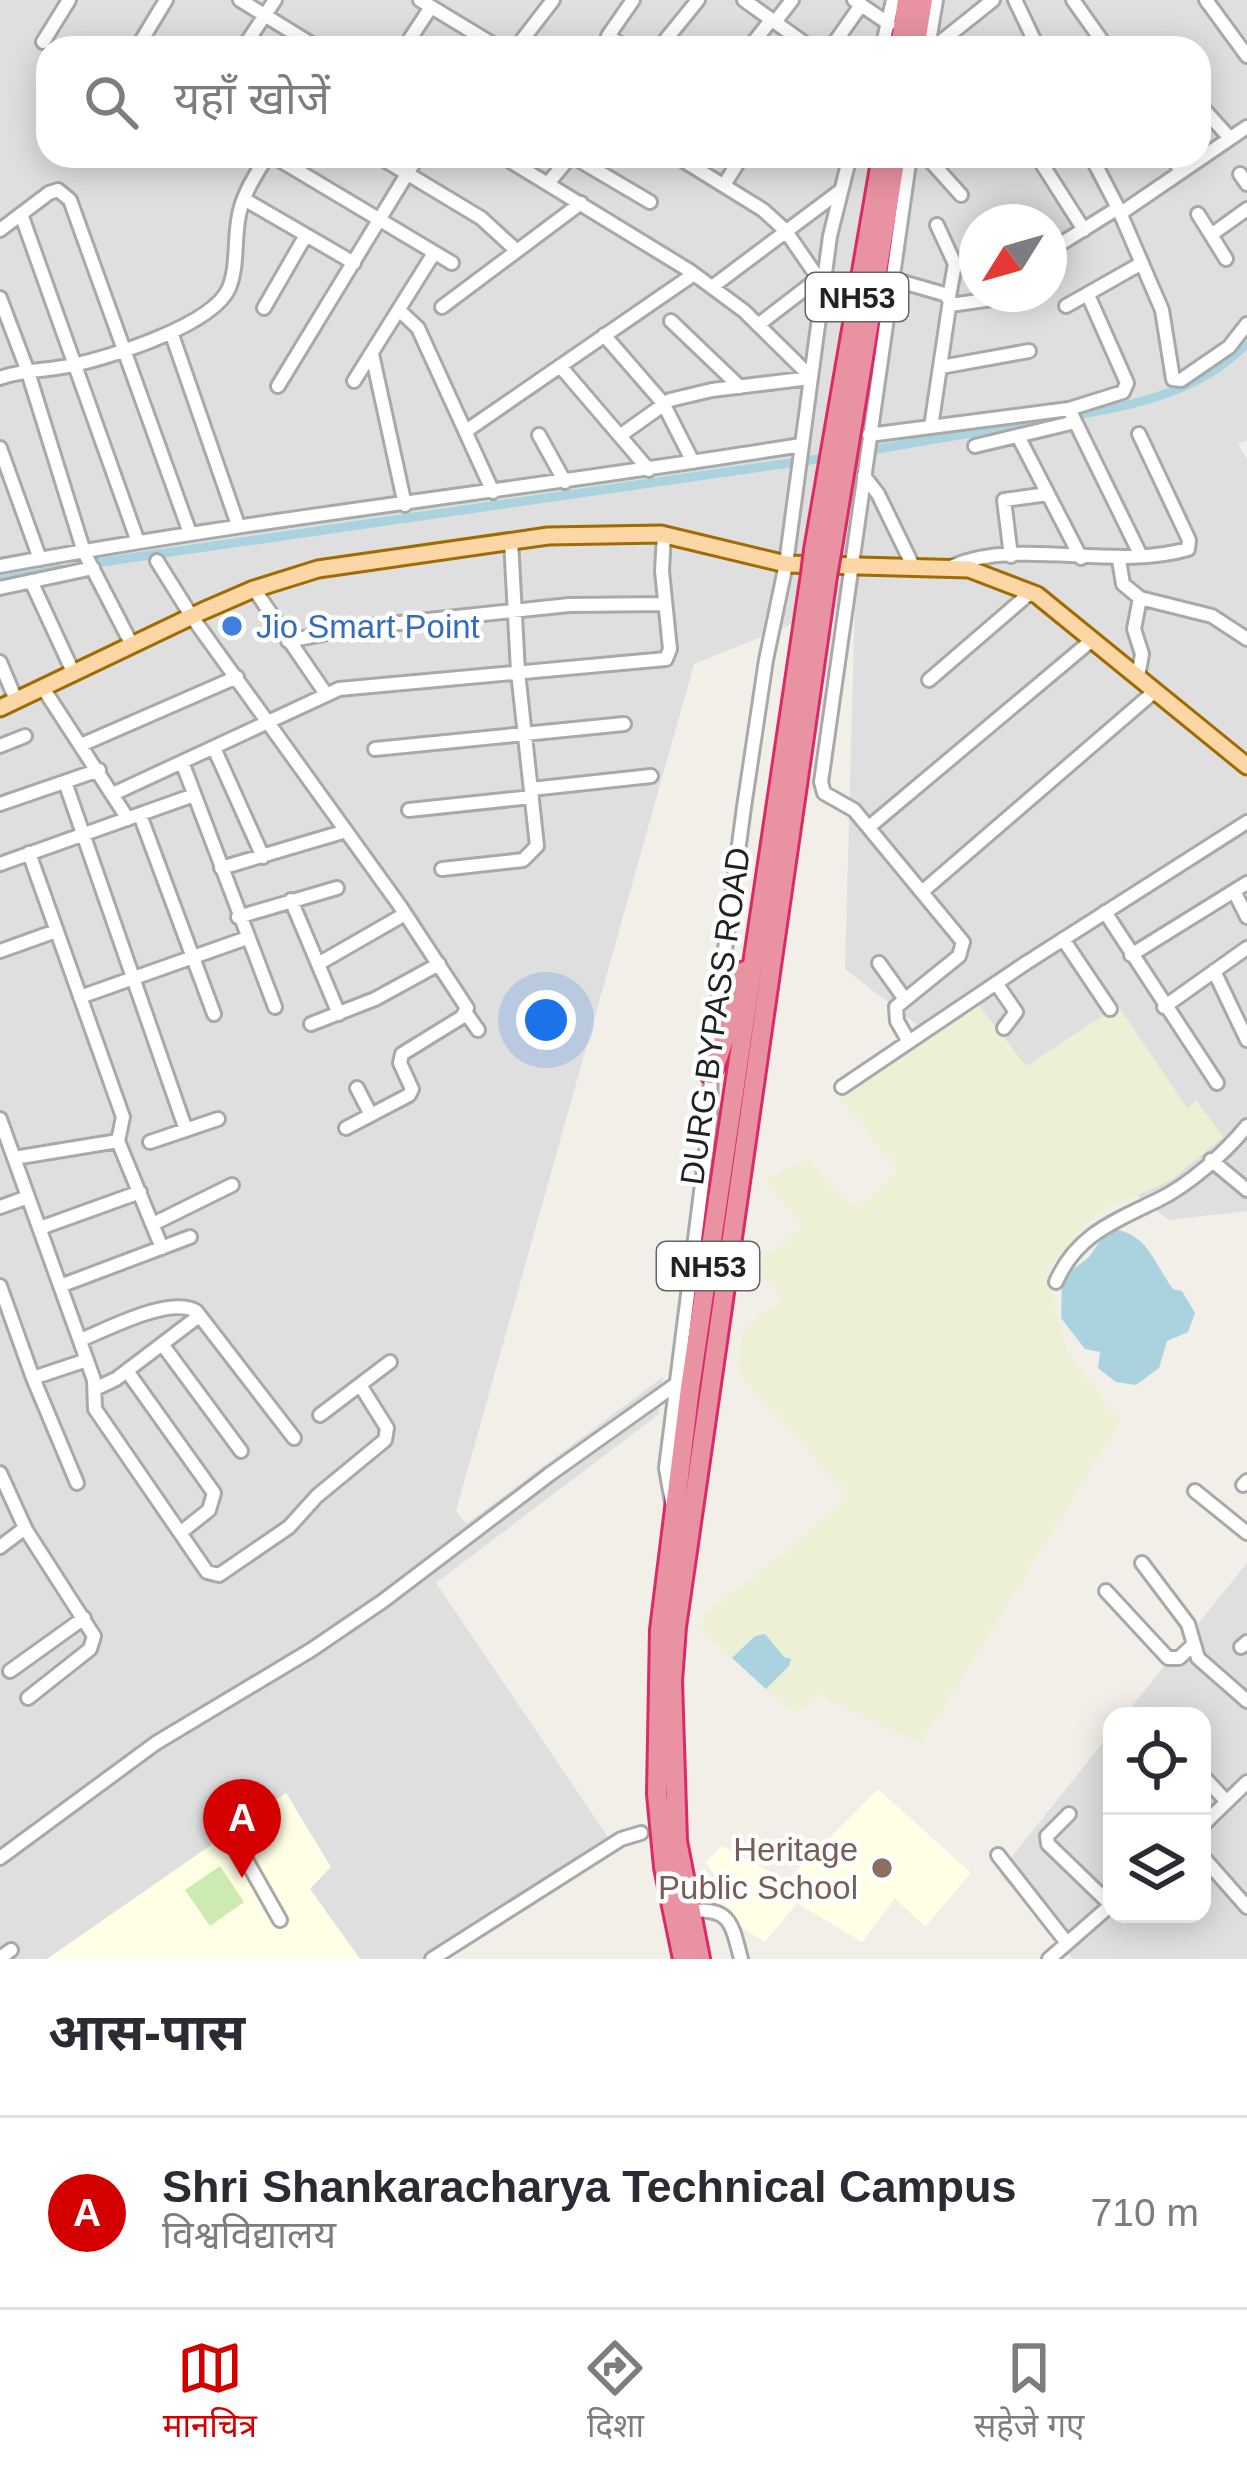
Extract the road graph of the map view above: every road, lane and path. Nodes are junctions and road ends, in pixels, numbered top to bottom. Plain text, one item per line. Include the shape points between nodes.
1 (69, 0) edge
2 (166, 0) edge
3 (240, 0) edge
4 (274, 0) edge
5 (451, 0) edge
6 (633, 0) edge
7 (698, 0) edge
8 (744, 0) edge
9 (792, 0) edge
10 (893, 0) edge
11 (907, 0) edge
12 (923, 0) edge
13 (936, 0) edge
14 (993, 0) edge
15 (1015, 0) edge
16 (1073, 0) edge
17 (1206, 0) edge
18 (546, 2) edge
19 (858, 3) edge
20 (431, 7) edge
21 (264, 14) junction
22 (773, 21) junction
23 (889, 24) junction
24 (47, 36) edge
25 (144, 36) edge
26 (250, 36) edge
27 (299, 36) edge
28 (412, 36) edge
29 (479, 36) edge
30 (523, 36) edge
31 (608, 36) edge
32 (668, 36) edge
33 (759, 36) edge
34 (794, 36) edge
35 (838, 36) edge
36 (885, 36) edge
37 (902, 36) edge
38 (917, 36) edge
39 (932, 36) edge
40 (946, 36) edge
41 (1032, 36) edge
42 (1098, 36) edge
43 (1247, 56) edge
44 (1211, 117) edge
45 (1247, 127) edge
46 (1228, 136) junction
47 (1211, 148) edge
48 (263, 168) edge
49 (290, 168) edge
50 (397, 168) edge
51 (411, 168) edge
52 (525, 168) edge
53 (561, 168) edge
54 (592, 168) edge
55 (696, 168) edge
56 (735, 168) edge
57 (847, 168) edge
58 (881, 168) edge
59 (894, 168) edge
60 (908, 168) edge
61 (937, 168) edge
62 (1045, 168) edge
63 (1097, 168) edge
64 (1184, 168) edge
65 (1181, 170) joint
66 (407, 174) junction
67 (549, 182) junction
68 (724, 185) junction
69 (842, 190) junction
70 (961, 195) dead end
71 (244, 199) junction
72 (650, 202) dead end
73 (581, 203) junction
74 (1247, 209) edge
75 (1119, 210) junction
76 (21, 214) junction
77 (1198, 214) dead end
78 (380, 221) junction
79 (937, 225) dead end
80 (0, 230) edge
81 (785, 230) junction
82 (1084, 230) junction
83 (306, 235) junction
84 (1211, 235) junction
85 (1067, 240) edge
86 (517, 251) junction
87 (434, 253) junction
88 (1226, 259) dead end
89 (354, 263) junction
90 (452, 263) dead end
91 (1142, 263) junction
92 (694, 274) junction
93 (892, 279) junction
94 (821, 282) junction
95 (712, 287) junction
96 (1088, 295) junction
97 (0, 298) edge
98 (959, 300) edge
99 (950, 301) junction
100 (1067, 306) edge
101 (442, 307) dead end
102 (263, 308) dead end
103 (399, 310) junction
104 (671, 321) dead end
105 (1247, 324) edge
106 (758, 326) junction
107 (171, 332) junction
108 (604, 335) junction
109 (123, 349) junction
110 (1029, 351) dead end
111 (372, 354) junction
112 (78, 365) junction
113 (560, 366) junction
114 (940, 367) junction
115 (28, 372) junction
116 (810, 377) junction
117 (0, 378) edge
118 (354, 381) dead end
119 (278, 386) dead end
120 (740, 387) junction
121 (663, 403) junction
122 (1072, 416) junction
123 (932, 427) junction
124 (466, 431) junction
125 (1138, 434) dead end
126 (539, 435) dead end
127 (621, 435) junction
128 (850, 436) junction
129 (1019, 438) junction
130 (801, 445) junction
131 (975, 446) dead end
132 (0, 448) edge
133 (693, 462) junction
134 (649, 470) junction
135 (863, 476) junction
136 (565, 482) junction
137 (493, 492) junction
138 (1048, 494) junction
139 (405, 505) junction
140 (238, 525) junction
141 (190, 533) junction
142 (664, 534) junction
143 (511, 540) junction
144 (138, 542) junction
145 (84, 552) junction
146 (1011, 556) junction
147 (1141, 556) junction
148 (1081, 558) junction
149 (40, 559) junction
150 (1119, 560) junction
151 (158, 561) dead end
152 (786, 564) junction
153 (852, 565) junction
154 (0, 566) edge
155 (952, 567) junction
156 (93, 568) junction
157 (914, 568) junction
158 (819, 575) junction
159 (31, 581) junction
160 (0, 588) edge
161 (254, 589) junction
162 (1030, 593) junction
163 (1140, 598) junction
164 (664, 604) junction
165 (514, 611) junction
166 (192, 617) junction
167 (1247, 639) edge
168 (1092, 640) junction
169 (288, 641) junction
170 (132, 645) junction
171 (0, 662) edge
172 (518, 672) junction
173 (74, 674) junction
174 (237, 677) junction
175 (1138, 677) junction
176 (929, 680) dead end
177 (43, 688) junction
178 (1155, 692) junction
179 (326, 694) junction
180 (16, 700) junction
181 (0, 708) edge
182 (268, 723) junction
183 (624, 724) dead end
184 (525, 735) junction
185 (25, 736) dead end
186 (81, 745) junction
187 (0, 746) edge
188 (214, 748) junction
189 (375, 749) dead end
190 (182, 762) junction
191 (1247, 766) edge
192 (99, 770) junction
193 (651, 776) dead end
194 (64, 782) junction
195 (531, 793) junction
196 (113, 794) junction
197 (194, 794) junction
198 (0, 804) edge
199 (409, 810) dead end
200 (134, 817) junction
201 (1247, 822) edge
202 (869, 827) junction
203 (346, 831) junction
204 (84, 835) junction
205 (29, 853) junction
206 (262, 857) junction
207 (0, 864) edge
208 (220, 868) junction
209 (442, 868) dead end
210 (1247, 883) edge
211 (337, 888) dead end
212 (923, 891) junction
213 (1234, 891) junction
214 (291, 900) junction
215 (1105, 912) junction
216 (405, 914) junction
217 (238, 917) junction
218 (1247, 917) edge
219 (56, 931) junction
220 (247, 938) junction
221 (1063, 939) junction
222 (1, 949) edge
223 (1242, 952) edge
224 (1131, 955) junction
225 (193, 957) junction
226 (753, 960) junction
227 (879, 963) dead end
228 (318, 964) junction
229 (439, 964) junction
230 (1247, 968) edge
231 (1214, 971) junction
232 (134, 978) junction
233 (996, 983) junction
234 (80, 997) junction
235 (904, 998) junction
236 (1164, 1006) junction
237 (275, 1007) dead end
238 (1111, 1009) dead end
239 (466, 1012) junction
240 (214, 1014) dead end
241 (339, 1014) junction
242 (310, 1024) dead end
243 (1004, 1028) dead end
244 (478, 1030) dead end
245 (1247, 1040) edge
246 (909, 1042) junction
247 (710, 1074) junction
248 (1216, 1083) dead end
249 (357, 1088) dead end
250 (842, 1088) dead end
251 (370, 1115) junction
252 (0, 1119) edge
253 (218, 1119) dead end
254 (1247, 1126) edge
255 (346, 1128) dead end
256 (186, 1130) junction
257 (118, 1141) junction
258 (150, 1142) dead end
259 (4, 1143) edge
260 (14, 1158) junction
261 (1211, 1160) junction
262 (232, 1185) dead end
263 (1247, 1190) edge
264 (140, 1192) junction
265 (28, 1197) junction
266 (0, 1207) edge
267 (153, 1224) junction
268 (40, 1228) junction
269 (190, 1237) dead end
270 (162, 1248) junction
271 (1056, 1282) dead end
272 (0, 1286) edge
273 (60, 1286) junction
274 (200, 1316) junction
275 (16, 1329) junction
276 (0, 1335) edge
277 (80, 1340) junction
278 (162, 1344) junction
279 (87, 1360) junction
280 (390, 1362) dead end
281 (127, 1371) junction
282 (33, 1378) junction
283 (360, 1385) junction
284 (675, 1385) junction
285 (95, 1389) junction
286 (320, 1415) dead end
287 (294, 1438) dead end
288 (241, 1450) dead end
289 (0, 1473) edge
290 (77, 1483) dead end
291 (1195, 1491) dead end
292 (676, 1511) junction
293 (25, 1528) junction
294 (180, 1533) junction
295 (1247, 1533) edge
296 (0, 1547) edge
297 (1142, 1563) dead end
298 (1106, 1591) dead end
299 (84, 1618) junction
300 (1192, 1646) junction
301 (10, 1671) dead end
302 (28, 1698) dead end
303 (1247, 1701) edge
304 (1247, 1783) edge
305 (1211, 1785) edge
306 (1226, 1801) junction
307 (1069, 1814) dead end
308 (1211, 1817) edge
309 (641, 1833) dead end
310 (998, 1855) dead end
311 (0, 1858) edge
312 (244, 1858) dead end
313 (1211, 1866) edge
314 (1103, 1896) edge
315 (1247, 1907) edge
316 (691, 1911) junction
317 (1103, 1913) edge
318 (280, 1920) dead end
319 (1067, 1943) junction
320 (432, 1959) edge
321 (683, 1959) edge
322 (700, 1959) edge
323 (741, 1959) edge
324 (1049, 1959) edge

1 - 24 street
2 - 25 street
3 - 21 street
4 - 21 street
5 - 20 street
6 - 31 street
7 - 32 street
8 - 22 street
9 - 22 street
10 - 23 street
11 - 37 highway
12 - 38 highway
13 - 39 street
14 - 40 street
15 - 41 street
16 - 42 street
17 - 43 street
18 - 30 street
19 - 23 street
19 - 35 street
20 - 28 street
20 - 29 street
21 - 26 street
21 - 27 street
22 - 33 street
22 - 34 street
23 - 36 street
44 - 46 street
45 - 46 street
46 - 47 street
48 - 71 street
49 - 78 street
50 - 66 street
51 - 66 street
52 - 67 street
53 - 67 street
54 - 72 street
55 - 68 street
56 - 68 street
57 - 69 street
58 - 128 highway, DURG BYPASS ROAD / NH53
59 - 128 highway, DURG BYPASS ROAD / NH53
60 - 93 street
61 - 70 street
62 - 82 street
63 - 75 street
64 - 65 street
65 - 75 street
66 - 78 street
66 - 86 street via 481,218
67 - 73 street
68 - 81 street
69 - 81 street
69 - 94 street
71 - 83 street
71 - 107 street via 227,293
73 - 86 street
73 - 92 street
74 - 84 street
75 - 82 street
75 - 91 street
76 - 80 street
76 - 109 street via 58,190 70,200
76 - 112 street
77 - 84 street
78 - 87 street
78 - 89 street
79 - 99 street via 955,264
81 - 94 street
81 - 95 street
82 - 85 street
83 - 89 street
83 - 102 street
84 - 88 street
86 - 101 street
87 - 90 street
87 - 103 street
89 - 119 street
91 - 96 street
91 - 105 street via 1165,318 1174,380 1229,346
92 - 95 street
92 - 108 street
93 - 99 street
93 - 128 street
94 - 106 street
94 - 116 street
95 - 106 street
96 - 100 street
96 - 122 street via 1126,388
97 - 115 street
98 - 99 street
99 - 114 street
103 - 111 street
103 - 124 street via 418,328
104 - 120 street
106 - 116 street
107 - 109 street
107 - 140 street
108 - 113 street
108 - 121 street
109 - 112 street
109 - 141 street
110 - 114 street
111 - 118 street
111 - 139 street
112 - 115 street
112 - 144 street
113 - 124 street
113 - 127 street
114 - 123 street
115 - 117 street
115 - 145 street
116 - 120 street
116 - 130 street
120 - 121 street
121 - 127 street
121 - 133 street
122 - 123 street
122 - 129 street
122 - 147 street
123 - 128 street
124 - 137 street
125 - 147 street via 1190,544
126 - 136 street
127 - 134 street
128 - 135 street
128 - 158 highway, DURG BYPASS ROAD / NH53, bridge via 834,475
129 - 131 street
129 - 138 street
130 - 133 street
130 - 152 street
132 - 149 street
133 - 134 street
134 - 136 street
135 - 153 street
135 - 157 street
136 - 137 street
137 - 139 street
138 - 146 street via 1004,502
138 - 148 street
139 - 140 street
140 - 141 street
141 - 144 street
142 - 143 main road
142 - 152 main road
142 - 164 street
143 - 161 main road via 341,563
143 - 165 street
144 - 145 street
145 - 149 street
145 - 156 street
146 - 148 street
146 - 155 street via 981,555
147 - 150 street
148 - 150 street
149 - 154 street
150 - 163 street via 1123,584
151 - 166 street
152 - 153 main road
152 - 247 street
153 - 157 main road
153 - 202 street via 821,782
155 - 157 main road
155 - 162 main road
156 - 159 street
156 - 170 street
158 - 226 highway, DURG BYPASS ROAD / NH53
158 - 316 highway, DURG BYPASS ROAD / NH53 via 676,1627 674,1794
159 - 160 street
159 - 173 street
161 - 166 main road
161 - 169 street
162 - 168 main road
162 - 176 street
163 - 167 street via 1212,616
163 - 175 street
164 - 165 street
164 - 172 street via 666,659
165 - 169 street
165 - 172 street
166 - 170 main road
166 - 174 street
168 - 175 main road
168 - 202 street
169 - 179 street
170 - 173 main road
171 - 180 street
172 - 179 street
172 - 184 street
173 - 177 main road
174 - 182 street
174 - 186 street
175 - 178 main road
177 - 180 main road
177 - 186 street
178 - 191 main road
178 - 212 street
179 - 182 street
180 - 181 main road
182 - 188 street
182 - 203 street
183 - 184 street
184 - 189 street
184 - 195 street
185 - 187 street
186 - 192 street
188 - 190 street
188 - 206 street
190 - 196 street
190 - 197 street
192 - 194 street
192 - 196 street
193 - 195 street
194 - 198 street
194 - 204 street
195 - 199 street
195 - 209 street via 537,846 529,857
196 - 200 street
197 - 200 street
197 - 208 street
200 - 204 street
200 - 225 street
201 - 215 street
202 - 212 street
203 - 206 street
203 - 216 street
204 - 205 street
204 - 232 street
205 - 207 street
205 - 219 street
206 - 208 street
208 - 217 street
210 - 213 street
211 - 214 street
212 - 235 street via 959,933 963,950
213 - 218 street
213 - 224 street
214 - 217 street
214 - 228 street
215 - 221 street
215 - 224 street
216 - 228 street
216 - 229 street
217 - 220 street
219 - 222 street
219 - 234 street
220 - 225 street
220 - 237 street
221 - 233 street
221 - 238 street
223 - 230 street
223 - 231 street
224 - 236 street
225 - 232 street
225 - 240 street
226 - 247 highway
226 - 292 highway, DURG BYPASS ROAD / NH53
227 - 235 street
228 - 241 street
229 - 239 street
229 - 241 street
231 - 236 street
231 - 245 street
232 - 234 street
232 - 256 street
233 - 243 street via 1016,1012
233 - 246 street
234 - 257 street via 123,1118
235 - 246 street via 895,1014
236 - 248 street
239 - 244 street
239 - 251 street via 402,1054 412,1089
241 - 242 street
246 - 250 street
247 - 284 street
249 - 251 street
251 - 255 street
252 - 259 street
253 - 256 street
254 - 261 street
256 - 258 street
257 - 260 street
257 - 264 street
259 - 260 street
260 - 265 street
261 - 263 street
261 - 271 street via 1073,1250
262 - 267 street
264 - 267 street
264 - 268 street
265 - 266 street
265 - 268 street
267 - 270 street
268 - 273 street
269 - 270 street
270 - 273 street
272 - 275 street
273 - 277 street
274 - 277 street via 175,1305
274 - 278 street
274 - 287 street
275 - 276 street
275 - 282 street
277 - 279 street
278 - 281 street
278 - 288 street
279 - 282 street
279 - 285 street
280 - 283 street
281 - 285 street
281 - 294 street via 214,1493 209,1510
282 - 290 street
283 - 286 street
283 - 294 street via 387,1428 385,1440 289,1527 212,1576
284 - 292 street via 666,1468
284 - 311 street via 383,1601 156,1743
285 - 294 street via 104,1426
289 - 293 street
291 - 295 street
292 - 321 highway, DURG BYPASS ROAD / NH53 via 656,1742 664,1867
293 - 296 street
293 - 299 street
297 - 300 street via 1185,1619
298 - 300 street via 1168,1658
299 - 301 street
299 - 302 street via 94,1636 90,1649
300 - 303 street
304 - 306 street
305 - 306 street
306 - 308 street
307 - 314 street via 1048,1844
309 - 320 street
310 - 319 street
312 - 318 street
313 - 315 street
316 - 322 highway, DURG BYPASS ROAD / NH53
316 - 323 street via 725,1917
317 - 319 street
319 - 324 street

